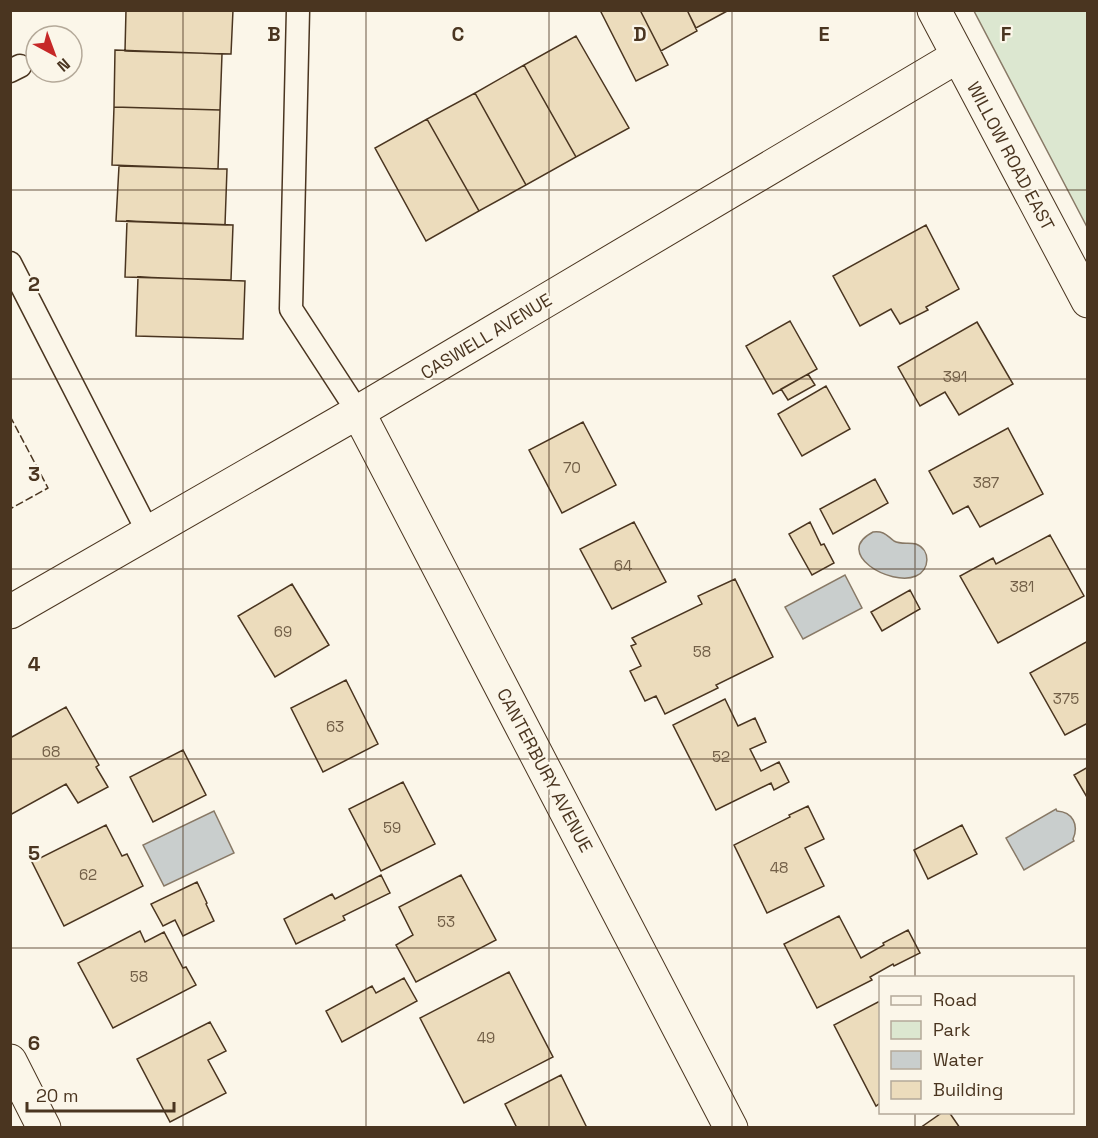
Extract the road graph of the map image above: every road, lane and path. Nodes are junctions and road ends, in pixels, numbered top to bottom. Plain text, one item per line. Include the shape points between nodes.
1 (298, 10) edge
2 (934, 10) edge
3 (958, 56) junction
4 (10, 264) edge
5 (1088, 301) edge
6 (358, 412) junction
7 (148, 532) junction
8 (10, 612) edge
9 (10, 1061) edge
10 (44, 1128) edge
11 (731, 1128) edge

1 - 6 lane via 291,309
2 - 3 street, WILLOW ROAD EAST
3 - 5 street, WILLOW ROAD EAST
3 - 6 street, CASWELL AVENUE
4 - 7 lane
6 - 7 street, CASWELL AVENUE
6 - 11 street, CANTERBURY AVENUE
7 - 8 street, CASWELL AVENUE
9 - 10 street

